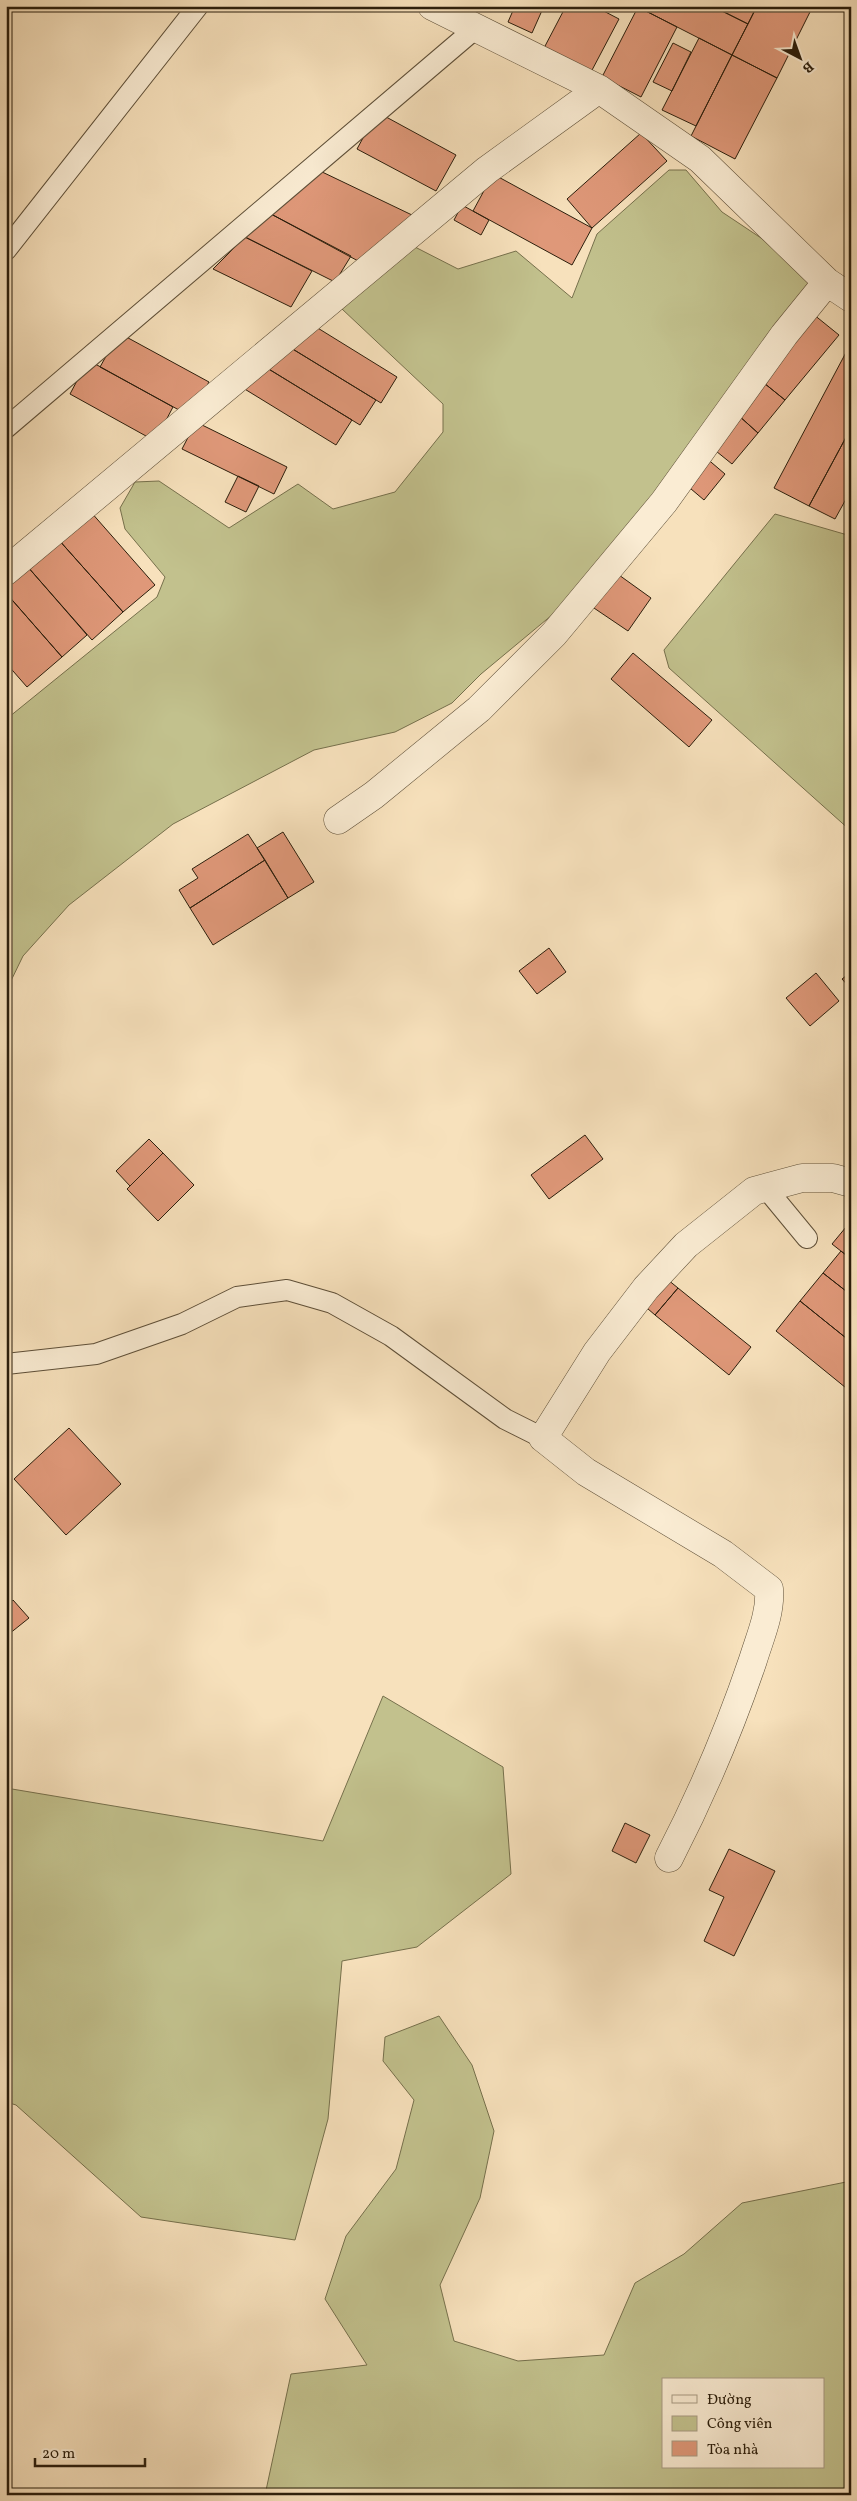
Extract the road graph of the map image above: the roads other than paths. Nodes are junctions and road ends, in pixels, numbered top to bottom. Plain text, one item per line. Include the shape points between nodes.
1 (198, 6) edge
2 (432, 6) edge
3 (476, 28) junction
4 (599, 89) junction
5 (6, 250) edge
6 (827, 282) junction
7 (851, 298) edge
8 (6, 428) edge
9 (6, 571) edge
10 (338, 820) dead end
11 (851, 1183) edge
12 (765, 1187) junction
13 (807, 1238) dead end
14 (6, 1364) edge
15 (543, 1438) junction
16 (669, 1858) dead end

1 - 5 lane
2 - 3 street
3 - 4 street
3 - 8 lane
4 - 6 street via 700,159
4 - 9 street via 487,170
6 - 7 street
6 - 10 street via 784,335 664,502 554,634 479,709 374,795
11 - 12 street via 833,1178 802,1178
12 - 13 lane
12 - 15 street via 754,1191 686,1245 646,1288 597,1352
14 - 15 lane via 96,1354 182,1324 237,1297 288,1290 332,1303 391,1336 505,1419
15 - 16 street via 586,1472 723,1554 769,1590 770,1602 738,1705 695,1809

